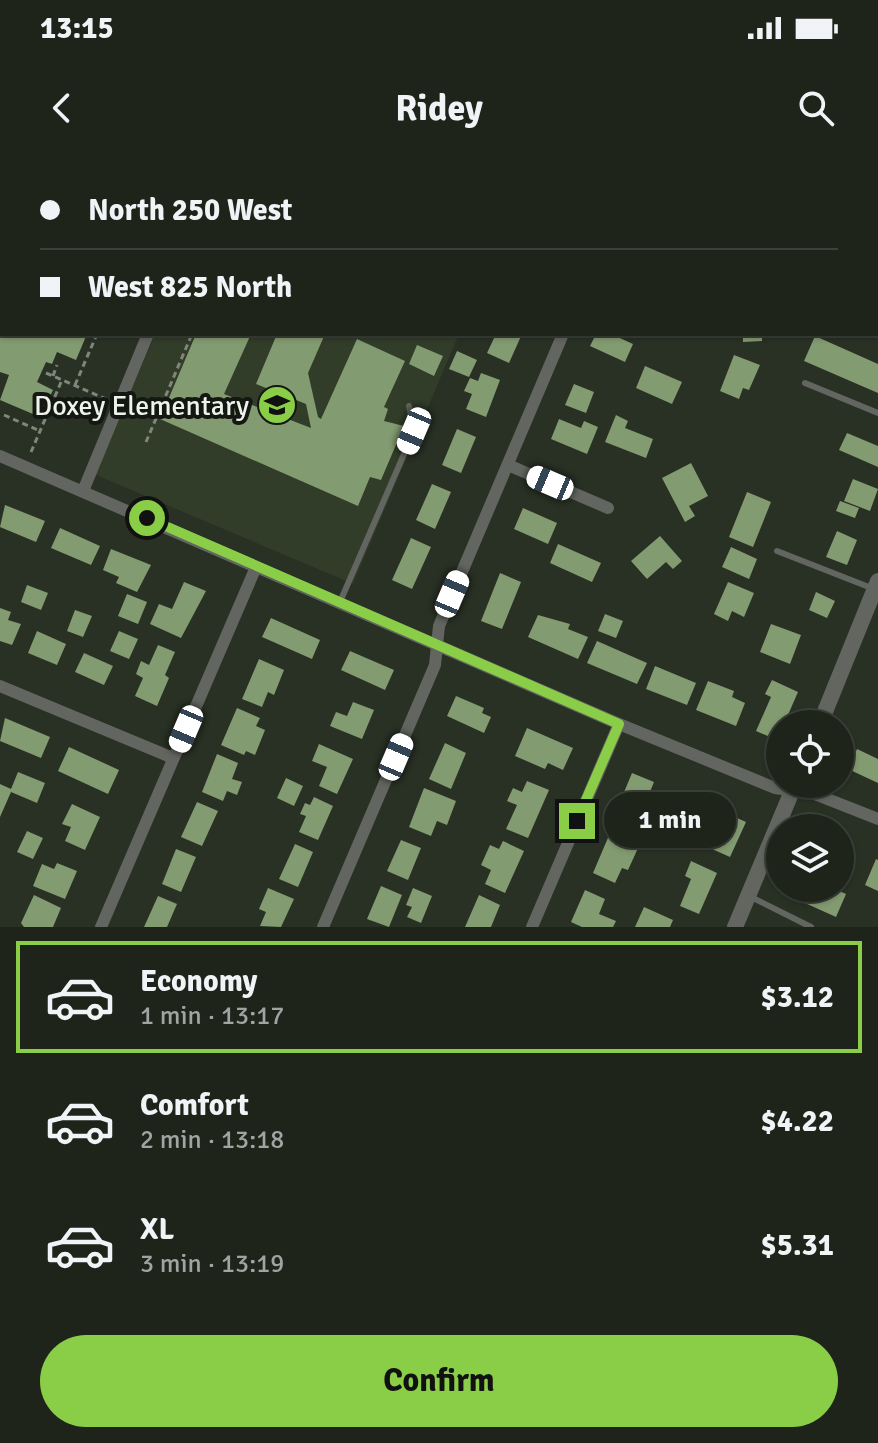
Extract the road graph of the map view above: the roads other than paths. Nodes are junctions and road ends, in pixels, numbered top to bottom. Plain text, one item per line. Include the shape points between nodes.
1 (147, 336) edge
2 (562, 336) edge
3 (805, 383) dead end
4 (409, 406) dead end
5 (878, 413) edge
6 (0, 456) edge
7 (508, 465) junction
8 (83, 491) junction
9 (608, 508) dead end
10 (777, 551) dead end
11 (256, 567) junction
12 (876, 585) edge
13 (340, 602) junction
14 (437, 646) junction
15 (0, 686) edge
16 (826, 710) edge
17 (619, 724) junction
18 (173, 758) junction
19 (766, 784) edge
20 (789, 798) edge
21 (825, 798) edge
22 (878, 819) edge
23 (749, 896) junction
24 (101, 927) edge
25 (323, 927) edge
26 (532, 927) edge
27 (735, 927) edge
28 (811, 927) edge

1 - 8 street
2 - 7 street
3 - 5 lane
4 - 13 lane via 414,431
6 - 8 street
7 - 9 street
7 - 14 street via 439,626
8 - 11 street
10 - 12 lane
11 - 13 street
11 - 18 street
12 - 16 street
13 - 14 street
14 - 17 street
14 - 25 street via 435,665
15 - 18 street
17 - 19 street
17 - 26 street
18 - 24 street
20 - 23 street
21 - 22 street
23 - 27 street
23 - 28 lane

